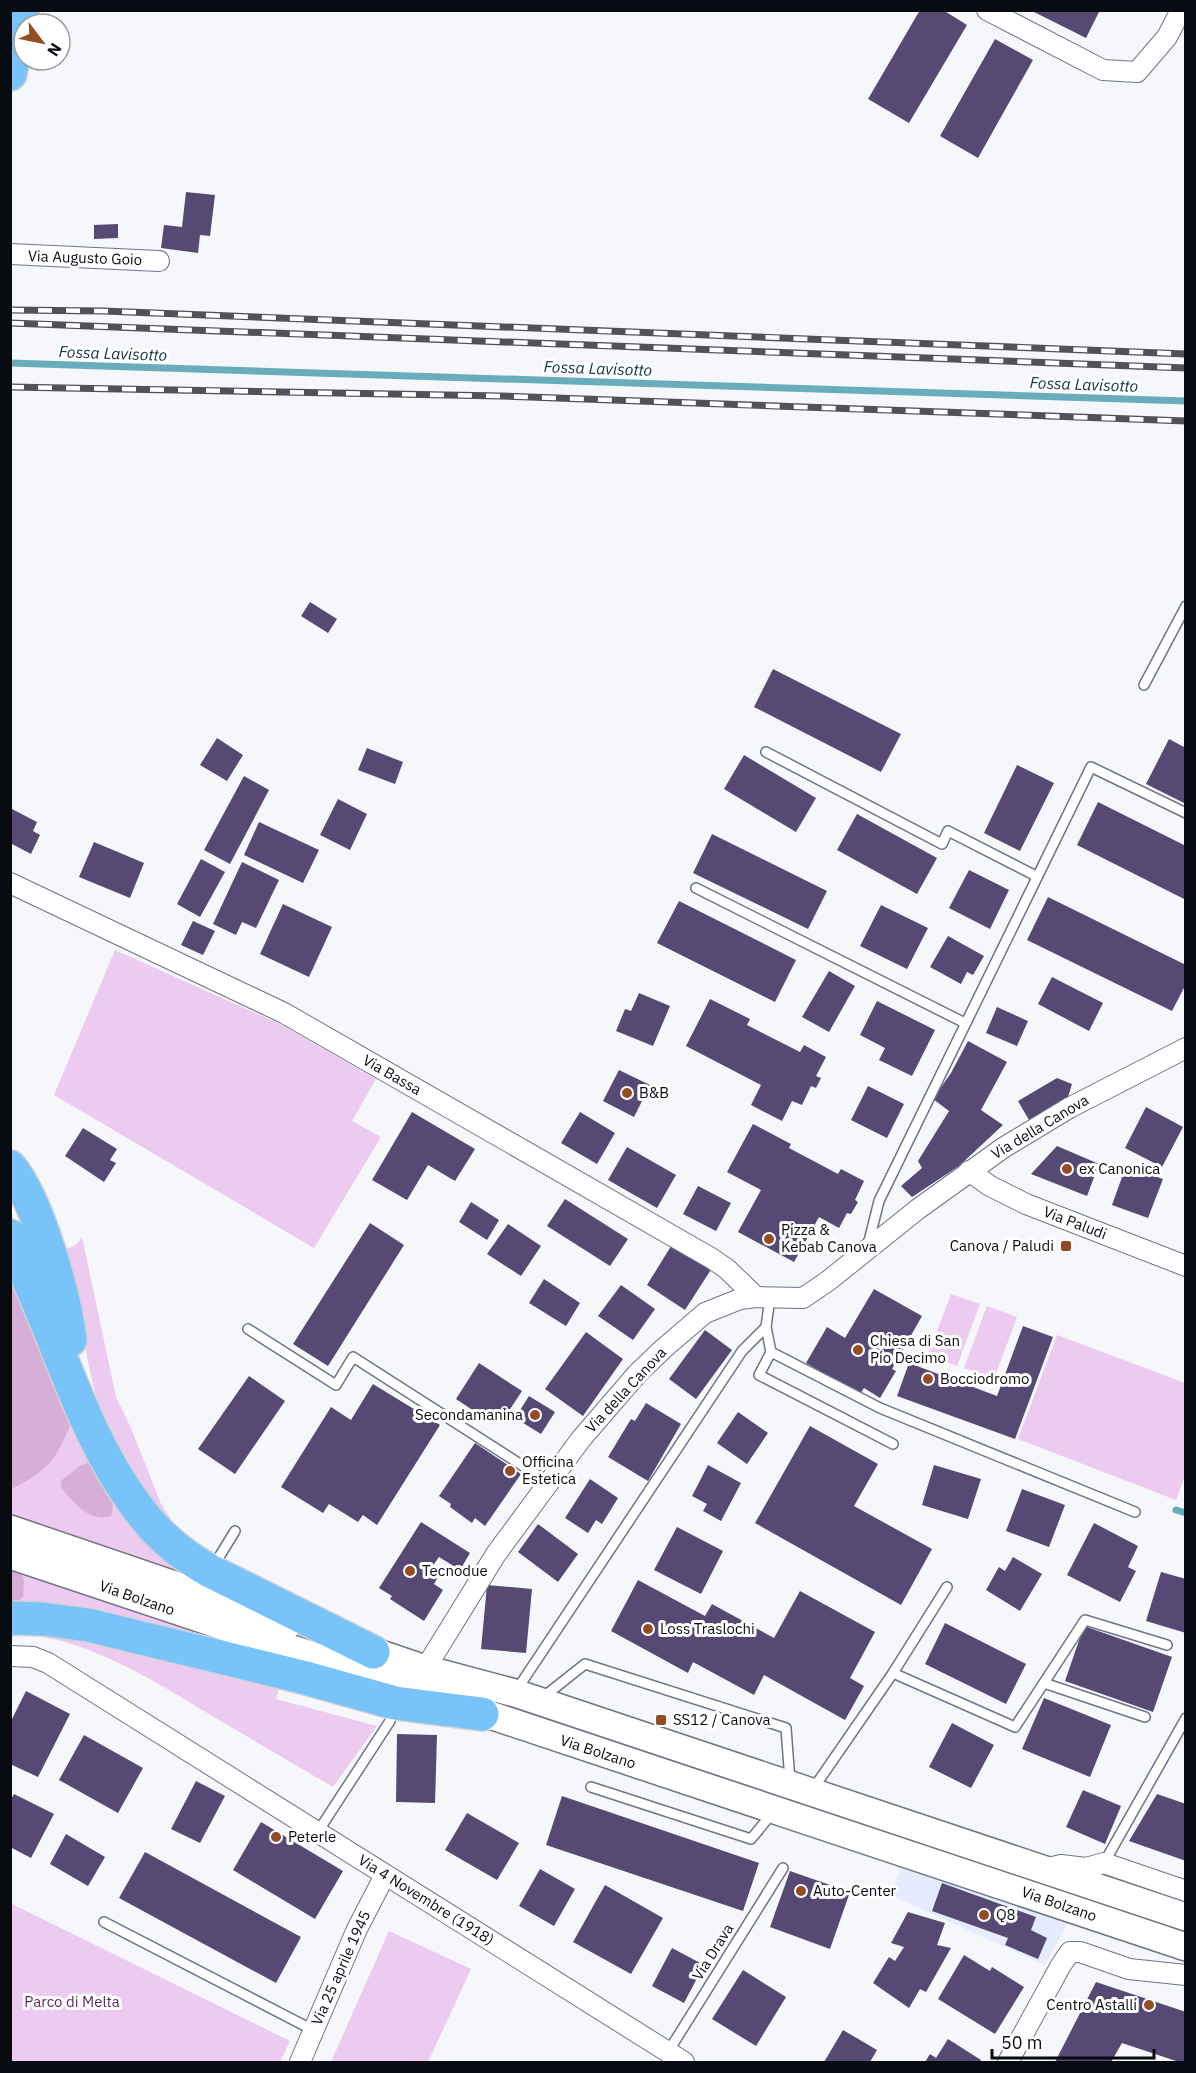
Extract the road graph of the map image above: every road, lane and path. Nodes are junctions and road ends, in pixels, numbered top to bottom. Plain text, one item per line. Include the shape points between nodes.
1 (22, 10) edge
2 (987, 10) edge
3 (1181, 10) edge
4 (10, 74) edge
5 (10, 254) edge
6 (159, 261) dead end
7 (1185, 606) edge
8 (1144, 685) dead end
9 (766, 752) dead end
10 (1185, 813) edge
11 (1036, 876) junction
12 (10, 883) edge
13 (696, 888) dead end
14 (965, 1023) junction
15 (1185, 1048) edge
16 (10, 1167) edge
17 (969, 1171) junction
18 (10, 1236) edge
19 (868, 1247) junction
20 (1185, 1266) edge
21 (763, 1298) junction
22 (766, 1327) junction
23 (248, 1329) dead end
24 (771, 1352) junction
25 (77, 1398) junction
26 (892, 1444) dead end
27 (548, 1482) junction
28 (1136, 1512) dead end
29 (10, 1529) edge
30 (235, 1531) dead end
31 (10, 1555) edge
32 (210, 1572) junction
33 (947, 1587) dead end
34 (10, 1618) edge
35 (1167, 1645) dead end
36 (373, 1652) junction
37 (430, 1659) junction
38 (13, 1660) edge
39 (893, 1673) junction
40 (1044, 1683) junction
41 (527, 1697) junction
42 (482, 1714) junction
43 (1144, 1717) dead end
44 (1185, 1718) edge
45 (390, 1721) dead end
46 (591, 1787) dead end
47 (801, 1787) junction
48 (776, 1809) junction
49 (317, 1833) junction
50 (1104, 1863) junction
51 (783, 1868) dead end
52 (1045, 1870) junction
53 (385, 1875) junction
54 (1185, 1891) edge
55 (1185, 1917) edge
56 (104, 1922) dead end
57 (1185, 1947) edge
58 (1185, 1975) edge
59 (313, 2031) junction
60 (676, 2057) edge
61 (300, 2062) edge
62 (1008, 2062) edge

1 - 4 highway
2 - 3 street via 1102,70 1137,72 1167,37
5 - 6 street, Via Augusto Goio
7 - 8 lane
9 - 11 lane via 942,844 948,831
10 - 11 lane via 1091,767
11 - 14 lane
12 - 21 street, Via Bassa via 284,1013 711,1258
13 - 14 lane
14 - 19 lane via 879,1201
15 - 17 street, Via della Canova via 1069,1108
16 - 25 highway via 38,1217 59,1287 70,1335
17 - 19 street, Via della Canova
17 - 20 street, Via Paludi via 1026,1204
18 - 25 highway
19 - 21 street, Via della Canova via 803,1298
21 - 22 lane
21 - 27 street, Via della Canova via 740,1299 705,1313 614,1399
22 - 24 lane
22 - 41 lane via 742,1351
23 - 27 lane via 336,1385 353,1357
24 - 26 lane via 759,1375
24 - 28 lane via 880,1408
25 - 32 highway via 128,1495 145,1518 168,1542
27 - 37 street, Via della Canova via 496,1554
29 - 36 main road, Via Bolzano
30 - 32 lane
31 - 42 main road, Via Bolzano
32 - 36 highway
33 - 39 lane
34 - 42 highway via 88,1625 395,1703
35 - 40 lane via 1085,1620
36 - 37 main road, Via Bolzano
37 - 41 main road, Via Bolzano
38 - 49 street, Via 4 Novembre (1918) via 33,1657 48,1663
39 - 40 lane via 1015,1727
39 - 47 lane
40 - 43 lane
41 - 47 main road, Via Bolzano
41 - 47 lane via 585,1664 786,1728
42 - 48 main road, Via Bolzano
44 - 50 lane
45 - 49 lane
46 - 48 lane via 751,1839
47 - 52 main road, Via Bolzano
48 - 57 main road, Via Bolzano
49 - 53 street, Via 4 Novembre (1918)
50 - 52 street, Via Bolzano via 1086,1868 1061,1865
50 - 54 street, Via Bolzano
51 - 60 lane, Via Drava
52 - 55 main road, Via Bolzano
53 - 59 street, Via 25 aprile 1945
53 - 60 street, Via 4 Novembre (1918)
56 - 59 lane
58 - 62 street via 1129,1969 1070,1952
59 - 61 street, Via 25 aprile 1945

